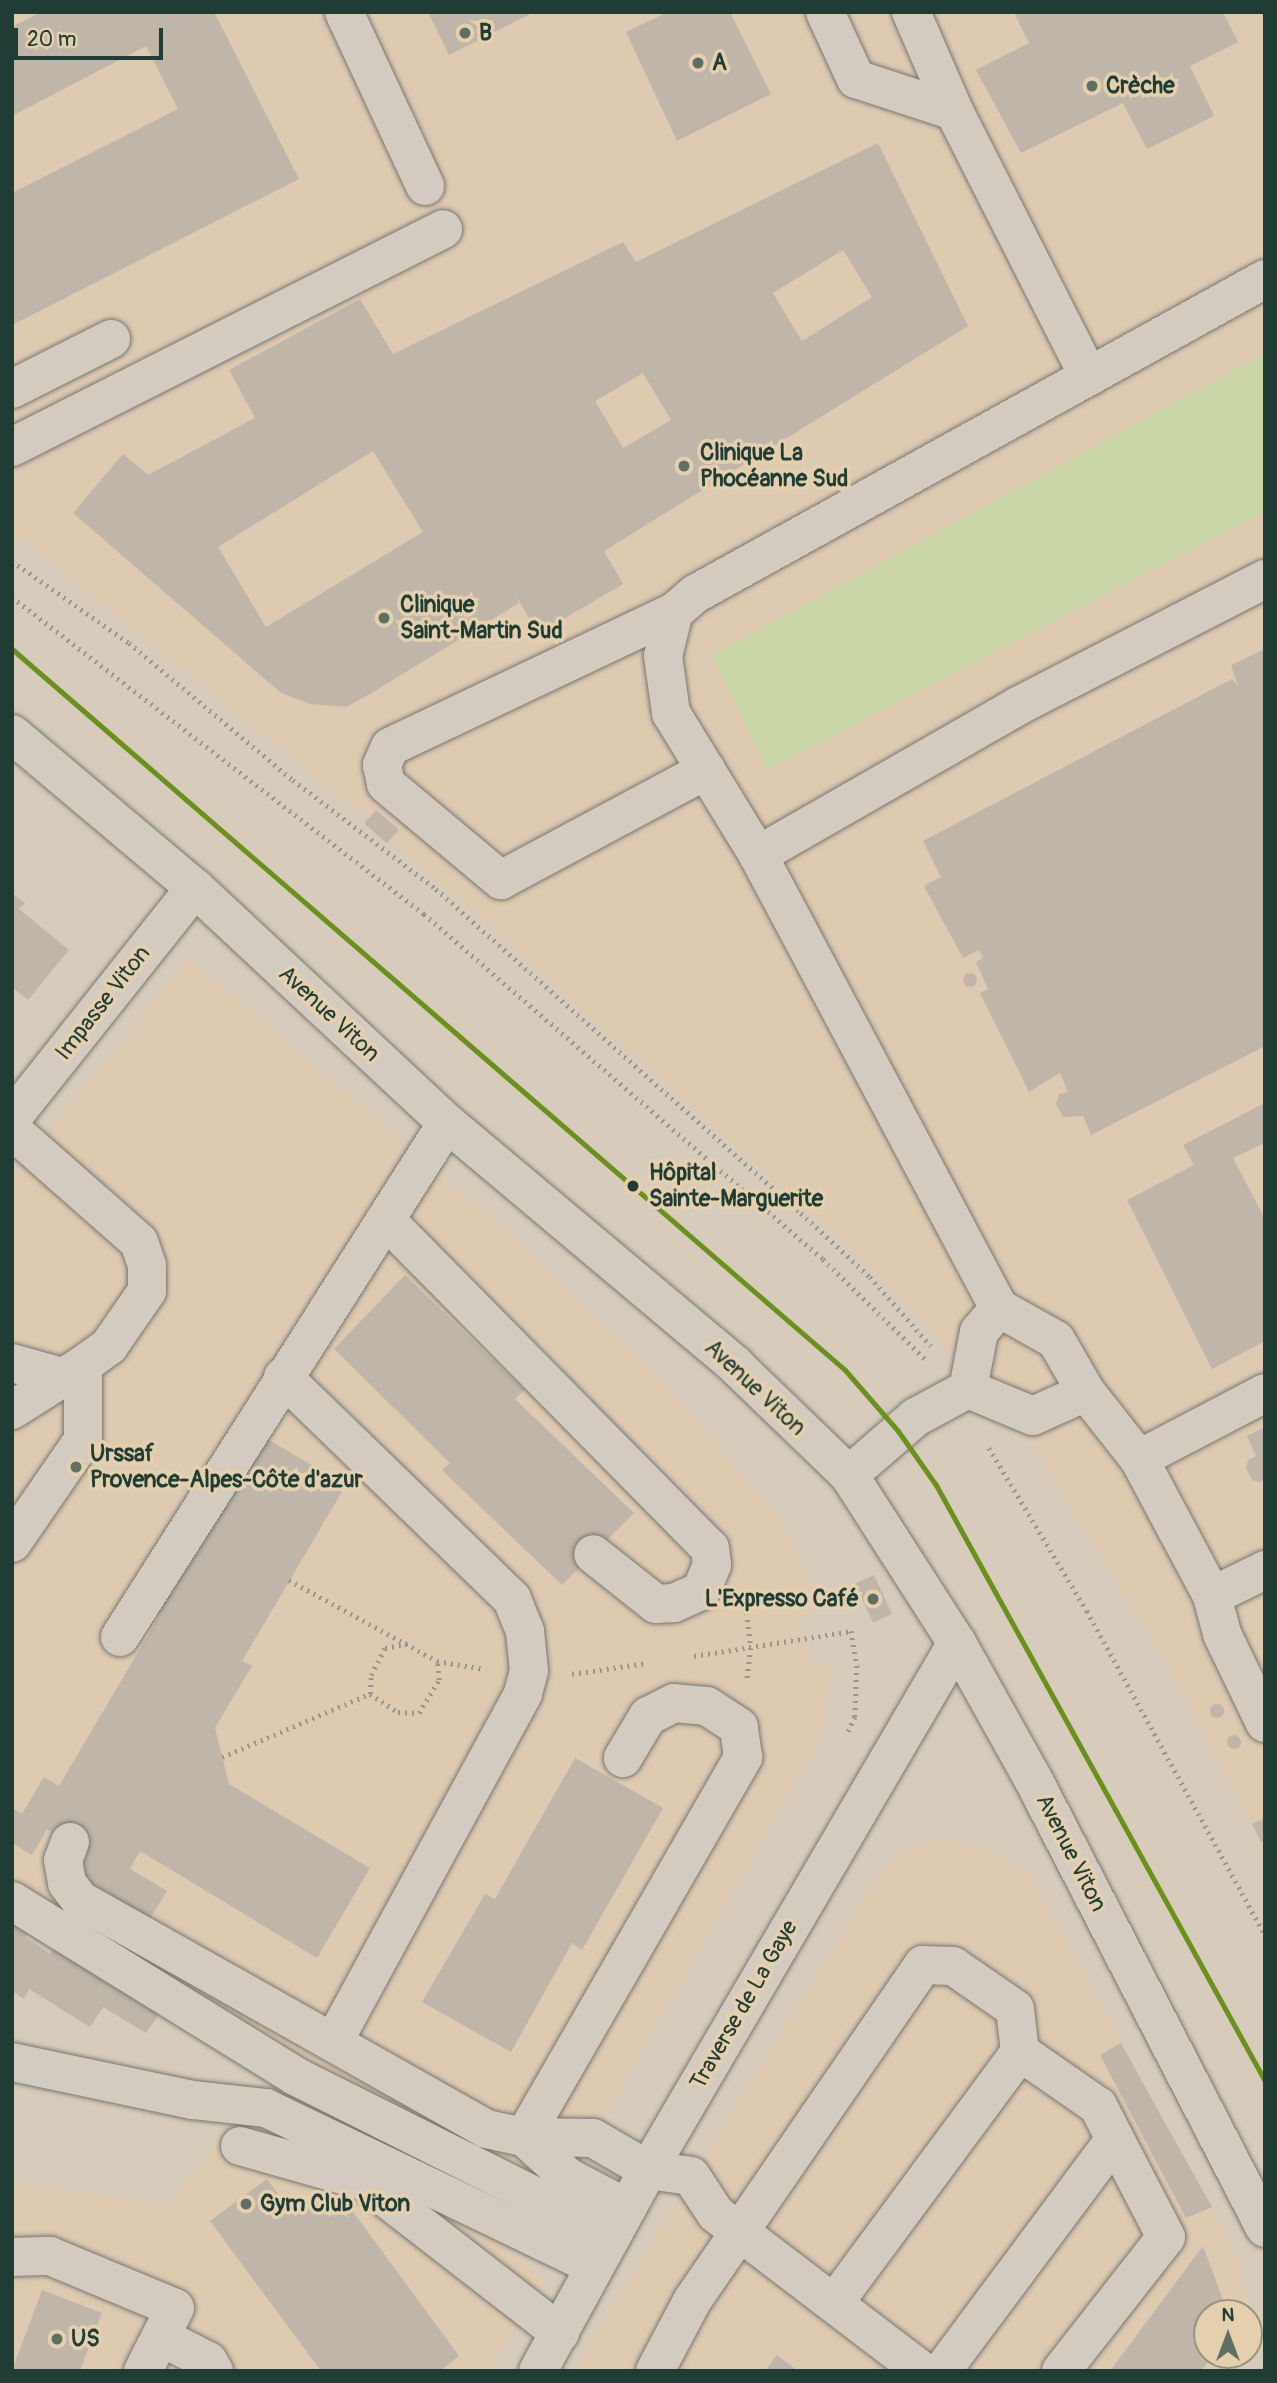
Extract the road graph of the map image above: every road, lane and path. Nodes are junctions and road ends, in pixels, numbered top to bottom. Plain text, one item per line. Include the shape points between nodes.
1 (344, 12) edge
2 (825, 12) edge
3 (911, 12) edge
4 (954, 111) junction
5 (425, 186) dead end
6 (443, 229) dead end
7 (1265, 279) edge
8 (111, 339) dead end
9 (1088, 377) junction
10 (12, 389) edge
11 (12, 447) edge
12 (12, 561) edge
13 (1265, 579) edge
14 (12, 597) edge
15 (674, 612) junction
16 (12, 734) edge
17 (706, 771) junction
18 (758, 855) junction
19 (195, 888) junction
20 (12, 1118) edge
21 (447, 1122) junction
22 (12, 1130) edge
23 (386, 1220) junction
24 (999, 1308) junction
25 (12, 1363) edge
26 (72, 1371) junction
27 (283, 1377) junction
28 (962, 1392) junction
29 (1086, 1392) junction
30 (1265, 1393) edge
31 (12, 1410) edge
32 (1139, 1459) junction
33 (849, 1475) junction
34 (12, 1542) edge
35 (593, 1554) dead end
36 (712, 1566) junction
37 (1265, 1570) edge
38 (1212, 1596) junction
39 (120, 1637) dead end
40 (408, 1643) dead end
41 (957, 1643) junction
42 (778, 1644) dead end
43 (438, 1661) dead end
44 (370, 1694) junction
45 (732, 1723) junction
46 (1265, 1723) edge
47 (845, 1739) dead end
48 (222, 1757) dead end
49 (624, 1758) dead end
50 (70, 1842) dead end
51 (12, 1901) edge
52 (1265, 1935) edge
53 (334, 2041) junction
54 (1020, 2052) junction
55 (12, 2062) edge
56 (524, 2137) junction
57 (1115, 2139) junction
58 (240, 2146) dead end
59 (648, 2171) junction
60 (1265, 2228) edge
61 (739, 2231) junction
62 (611, 2236) junction
63 (12, 2257) edge
64 (834, 2303) junction
65 (560, 2333) junction
66 (161, 2337) junction
67 (143, 2371) edge
68 (214, 2371) edge
69 (538, 2371) edge
70 (655, 2371) edge
71 (922, 2371) edge
72 (942, 2371) edge
73 (1061, 2371) edge

1 - 5 street
2 - 4 street via 856,79
3 - 4 street
4 - 9 street
6 - 11 street
7 - 9 street
8 - 10 street
9 - 15 street via 695,594
12 - 28 path via 129,643 293,780 436,890 870,1277
13 - 18 street via 1018,706
14 - 28 path via 424,914 823,1259
15 - 17 street via 663,656 671,713
15 - 17 street via 390,747 382,765 386,784 501,880
16 - 19 street, Avenue Viton
17 - 18 street
18 - 24 street
19 - 20 street, Impasse Viton
19 - 21 street, Avenue Viton
21 - 23 street
21 - 33 street, Avenue Viton via 735,1366
22 - 26 street via 139,1242 148,1265 147,1291 109,1346
23 - 27 street
23 - 36 street via 710,1548
24 - 28 street via 979,1332
24 - 29 street via 1056,1340
25 - 26 street
26 - 31 street
26 - 34 street via 83,1440
27 - 39 street
27 - 53 street via 512,1599 525,1631 529,1671 523,1694
28 - 29 street via 1033,1416
28 - 33 street via 907,1424
28 - 52 path
29 - 32 street
30 - 32 street
32 - 38 street
33 - 41 street, Avenue Viton
35 - 36 street via 656,1604 674,1603 701,1591
36 - 45 path via 746,1607 750,1673
37 - 38 street
38 - 46 street via 1222,1634
40 - 44 path via 386,1648 371,1675
41 - 59 street, Traverse de La Gaye
41 - 60 street, Avenue Viton via 1034,1781
42 - 47 path via 851,1631 857,1666 855,1717
43 - 44 path via 439,1680 419,1713 398,1712
44 - 48 path
45 - 49 street via 707,1706 674,1703 648,1716
45 - 56 street via 739,1727 743,1757
50 - 53 street via 63,1860 67,1883 80,1900 143,1939
51 - 62 street via 295,2076
53 - 56 street via 486,2129
54 - 57 street via 1098,2106
54 - 61 street via 1016,2009 953,1966 923,1965
54 - 64 street
55 - 62 street via 193,2100 266,2108
56 - 59 street via 593,2138
56 - 62 street via 569,2177
57 - 72 street
57 - 73 street via 1166,2236
58 - 65 street via 364,2181
59 - 61 street via 691,2176 716,2214
59 - 62 street, Traverse de La Gaye
61 - 64 street
61 - 70 street via 692,2301
62 - 65 street, Traverse de La Gaye
63 - 66 street via 50,2256 175,2308
64 - 71 street
65 - 69 street, Traverse de La Gaye
66 - 67 street
66 - 68 street via 208,2361

